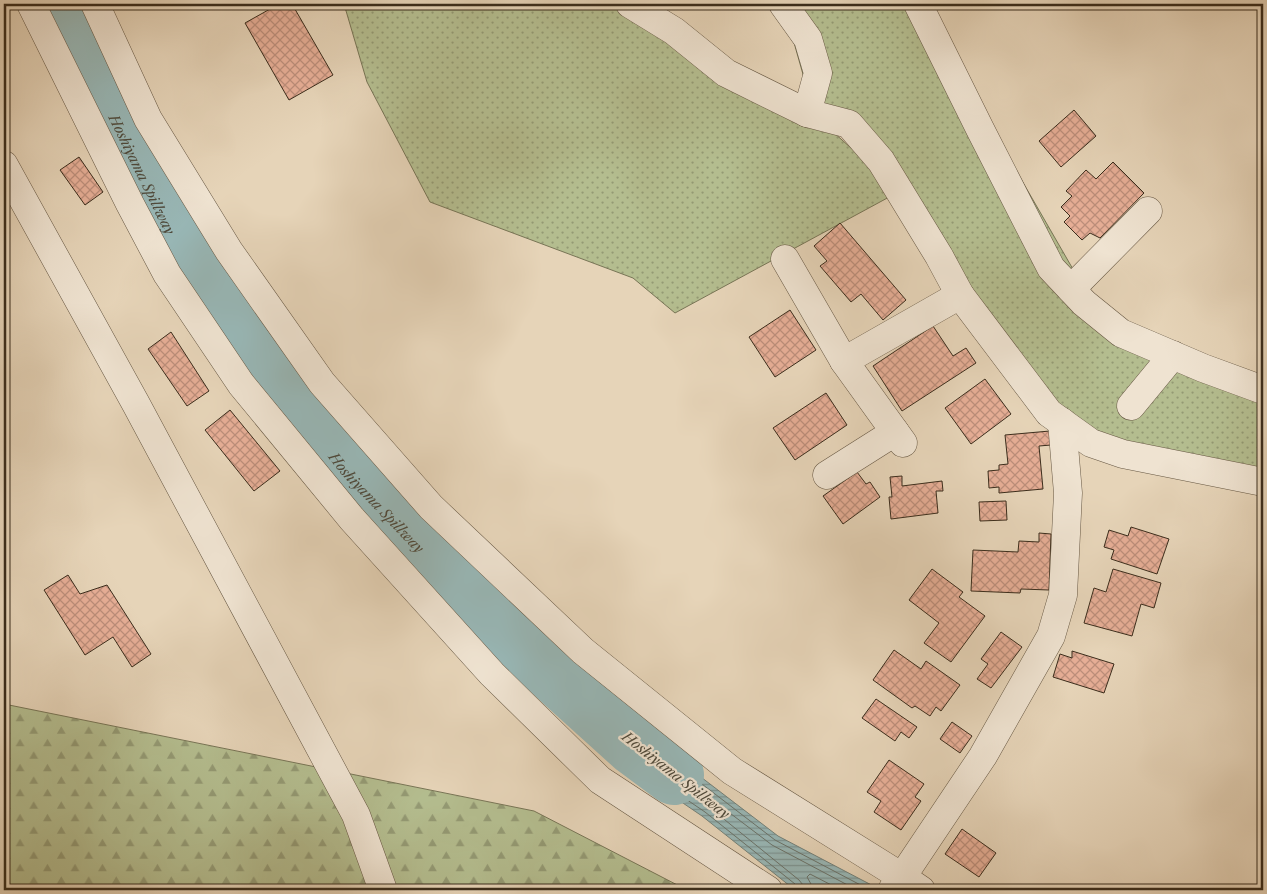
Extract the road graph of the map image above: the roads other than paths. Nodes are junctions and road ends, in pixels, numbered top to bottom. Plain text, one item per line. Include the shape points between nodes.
1 (31, 4) edge
2 (95, 4) edge
3 (630, 4) edge
4 (783, 4) edge
5 (918, 4) edge
6 (807, 113) junction
7 (4, 164) edge
8 (1148, 211) dead end
9 (784, 259) dead end
10 (1071, 290) junction
11 (960, 295) junction
12 (1173, 355) junction
13 (844, 361) junction
14 (1263, 390) edge
15 (1131, 406) dead end
16 (1062, 422) junction
17 (827, 475) dead end
18 (1263, 482) edge
19 (905, 886) edge
20 (383, 890) edge
21 (768, 890) edge

1 - 21 street via 167,274 241,384 352,518 492,674 600,780
2 - 19 street via 148,119 229,251 322,383 430,507 583,651 732,771
3 - 6 street via 674,31 726,73
4 - 6 street via 808,39 818,73
5 - 10 street via 1050,268
6 - 11 street via 850,124 881,161
7 - 20 street via 356,816
8 - 10 street
9 - 13 street
10 - 12 street via 1122,333
11 - 13 street
11 - 16 street via 1049,413
12 - 14 street
12 - 15 street
13 - 17 street via 899,437
16 - 18 street via 1091,443 1123,454
16 - 19 street via 1068,493 1063,595 1051,636

